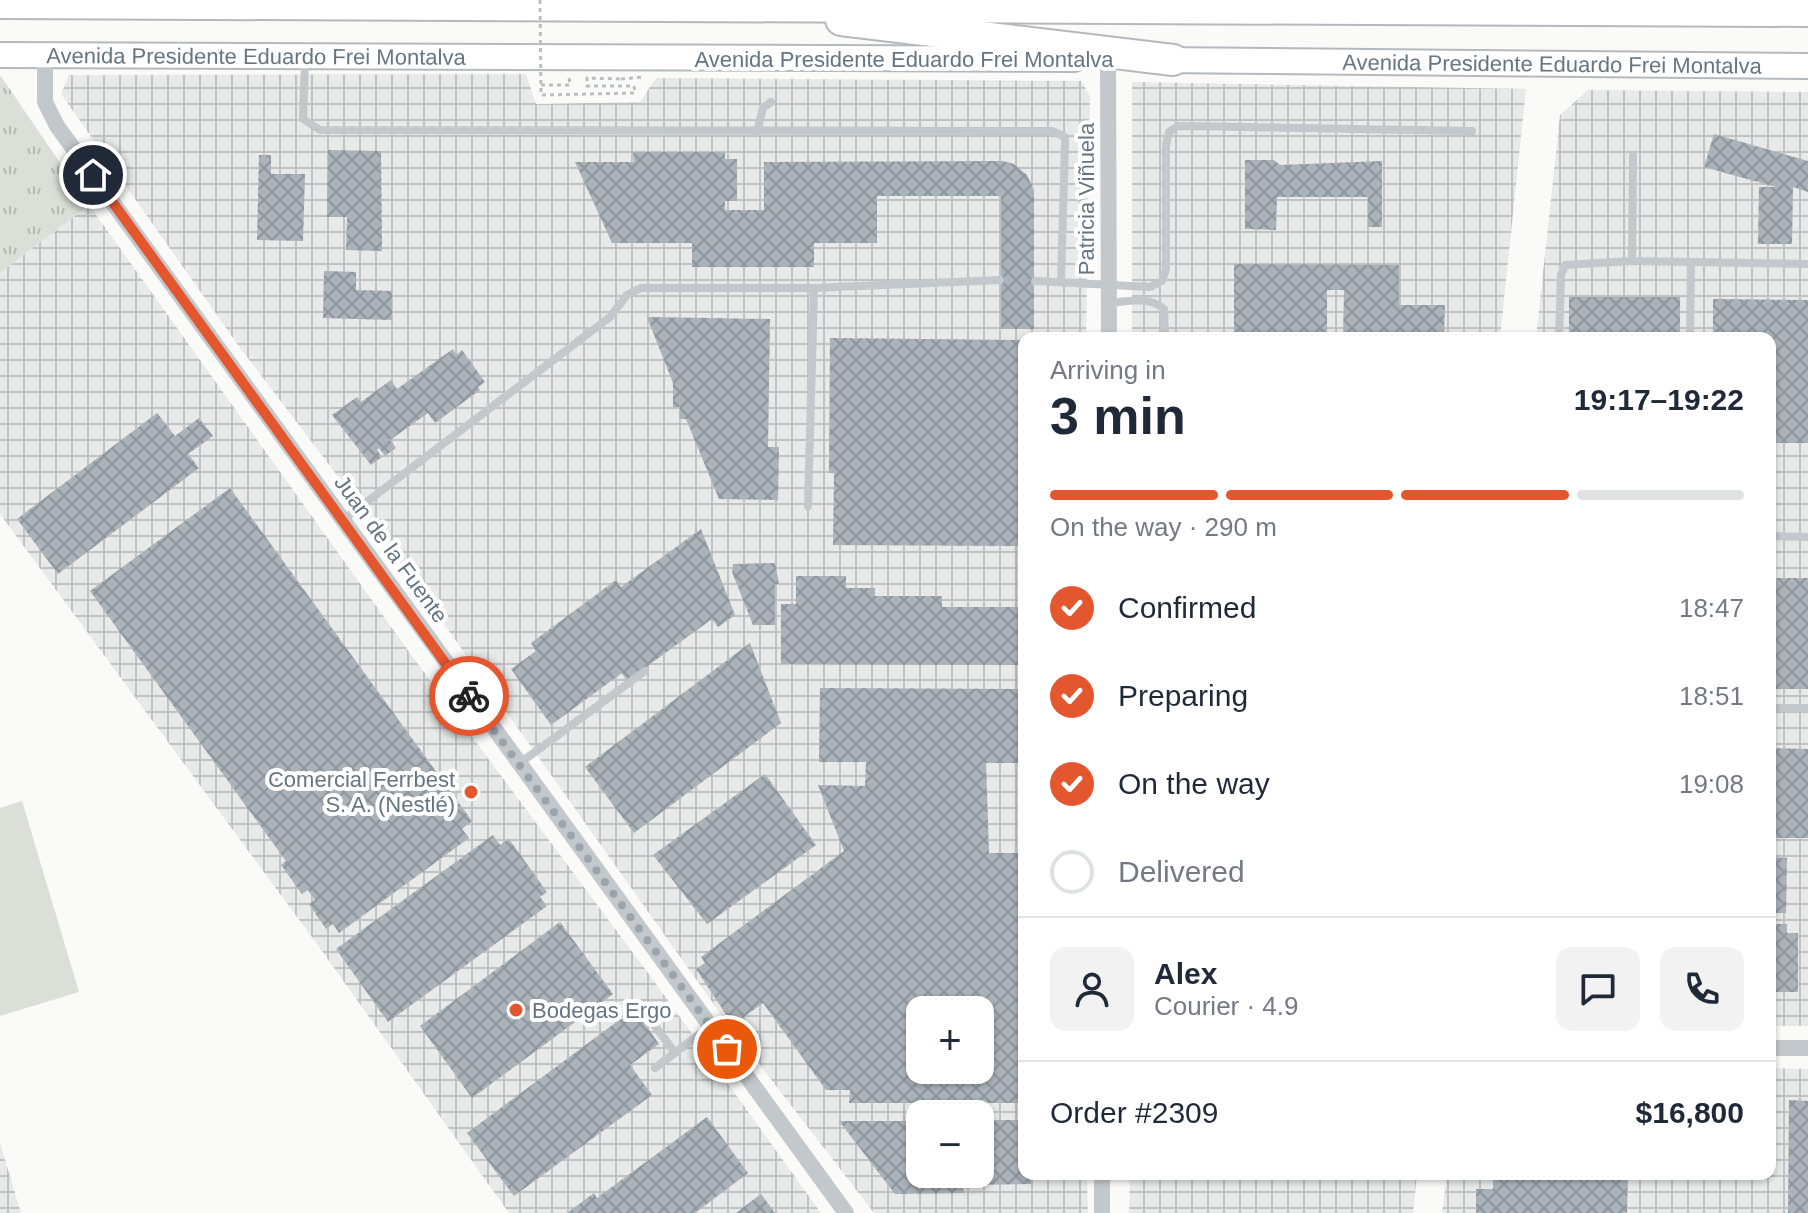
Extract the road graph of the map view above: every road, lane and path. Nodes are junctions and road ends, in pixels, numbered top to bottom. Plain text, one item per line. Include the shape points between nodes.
1 (540, 0) edge
2 (0, 3) edge
3 (732, 4) junction
4 (1808, 11) edge
5 (0, 55) edge
6 (45, 55) junction
7 (305, 56) junction
8 (1108, 60) junction
9 (1173, 60) junction
10 (1808, 66) edge
11 (569, 77) dead end
12 (621, 79) dead end
13 (541, 85) junction
14 (771, 102) dead end
15 (1472, 131) dead end
16 (757, 132) junction
17 (1633, 156) dead end
18 (1632, 261) junction
19 (1691, 263) junction
20 (1808, 264) edge
21 (1000, 280) dead end
22 (1035, 281) dead end
23 (1061, 282) junction
24 (1108, 285) junction
25 (814, 288) junction
26 (1109, 303) junction
27 (1109, 332) edge
28 (1165, 332) edge
29 (1559, 332) edge
30 (1690, 332) edge
31 (808, 506) dead end
32 (343, 521) junction
33 (1776, 536) edge
34 (1808, 537) edge
35 (645, 671) dead end
36 (1776, 708) edge
37 (1808, 708) edge
38 (518, 764) junction
39 (641, 1007) dead end
40 (710, 1026) junction
41 (1776, 1048) edge
42 (1808, 1048) edge
43 (675, 1053) junction
44 (655, 1068) dead end
45 (1102, 1180) edge
46 (846, 1213) edge
47 (1102, 1213) edge

1 - 13 path, bridge
2 - 3 highway
3 - 4 highway
3 - 9 highway
5 - 6 main road, Avenida Presidente Eduardo Frei Montalva
6 - 7 main road, Avenida Presidente Eduardo Frei Montalva
6 - 32 street, Juan de la Fuente via 45,102 57,126
7 - 8 main road, Avenida Presidente Eduardo Frei Montalva
7 - 16 lane via 303,119 320,130
8 - 9 main road, Avenida Presidente Eduardo Frei Montalva
8 - 24 street, Patricia Viñuela
9 - 10 main road, Avenida Presidente Eduardo Frei Montalva
11 - 13 path via 570,85
12 - 13 path, bridge via 587,78 587,86 634,86 635,93 541,95
14 - 16 lane via 763,108
15 - 24 lane via 1178,126 1169,132 1166,145 1162,281 1150,287
16 - 23 lane via 1059,133 1065,144
17 - 18 lane
18 - 19 lane
18 - 29 lane via 1565,265
19 - 20 lane
19 - 30 lane
21 - 25 lane
22 - 23 lane
23 - 24 lane
24 - 26 street, Patricia Viñuela
25 - 31 lane
25 - 32 lane via 641,288
26 - 27 street, Patricia Viñuela
26 - 28 lane via 1157,303 1164,309
32 - 38 street, Juan de la Fuente
33 - 34 lane
35 - 38 lane
36 - 37 lane
38 - 40 street, Juan de la Fuente
39 - 43 lane
40 - 43 lane
40 - 46 street, Juan de la Fuente
41 - 42 street
43 - 44 lane
45 - 47 street

